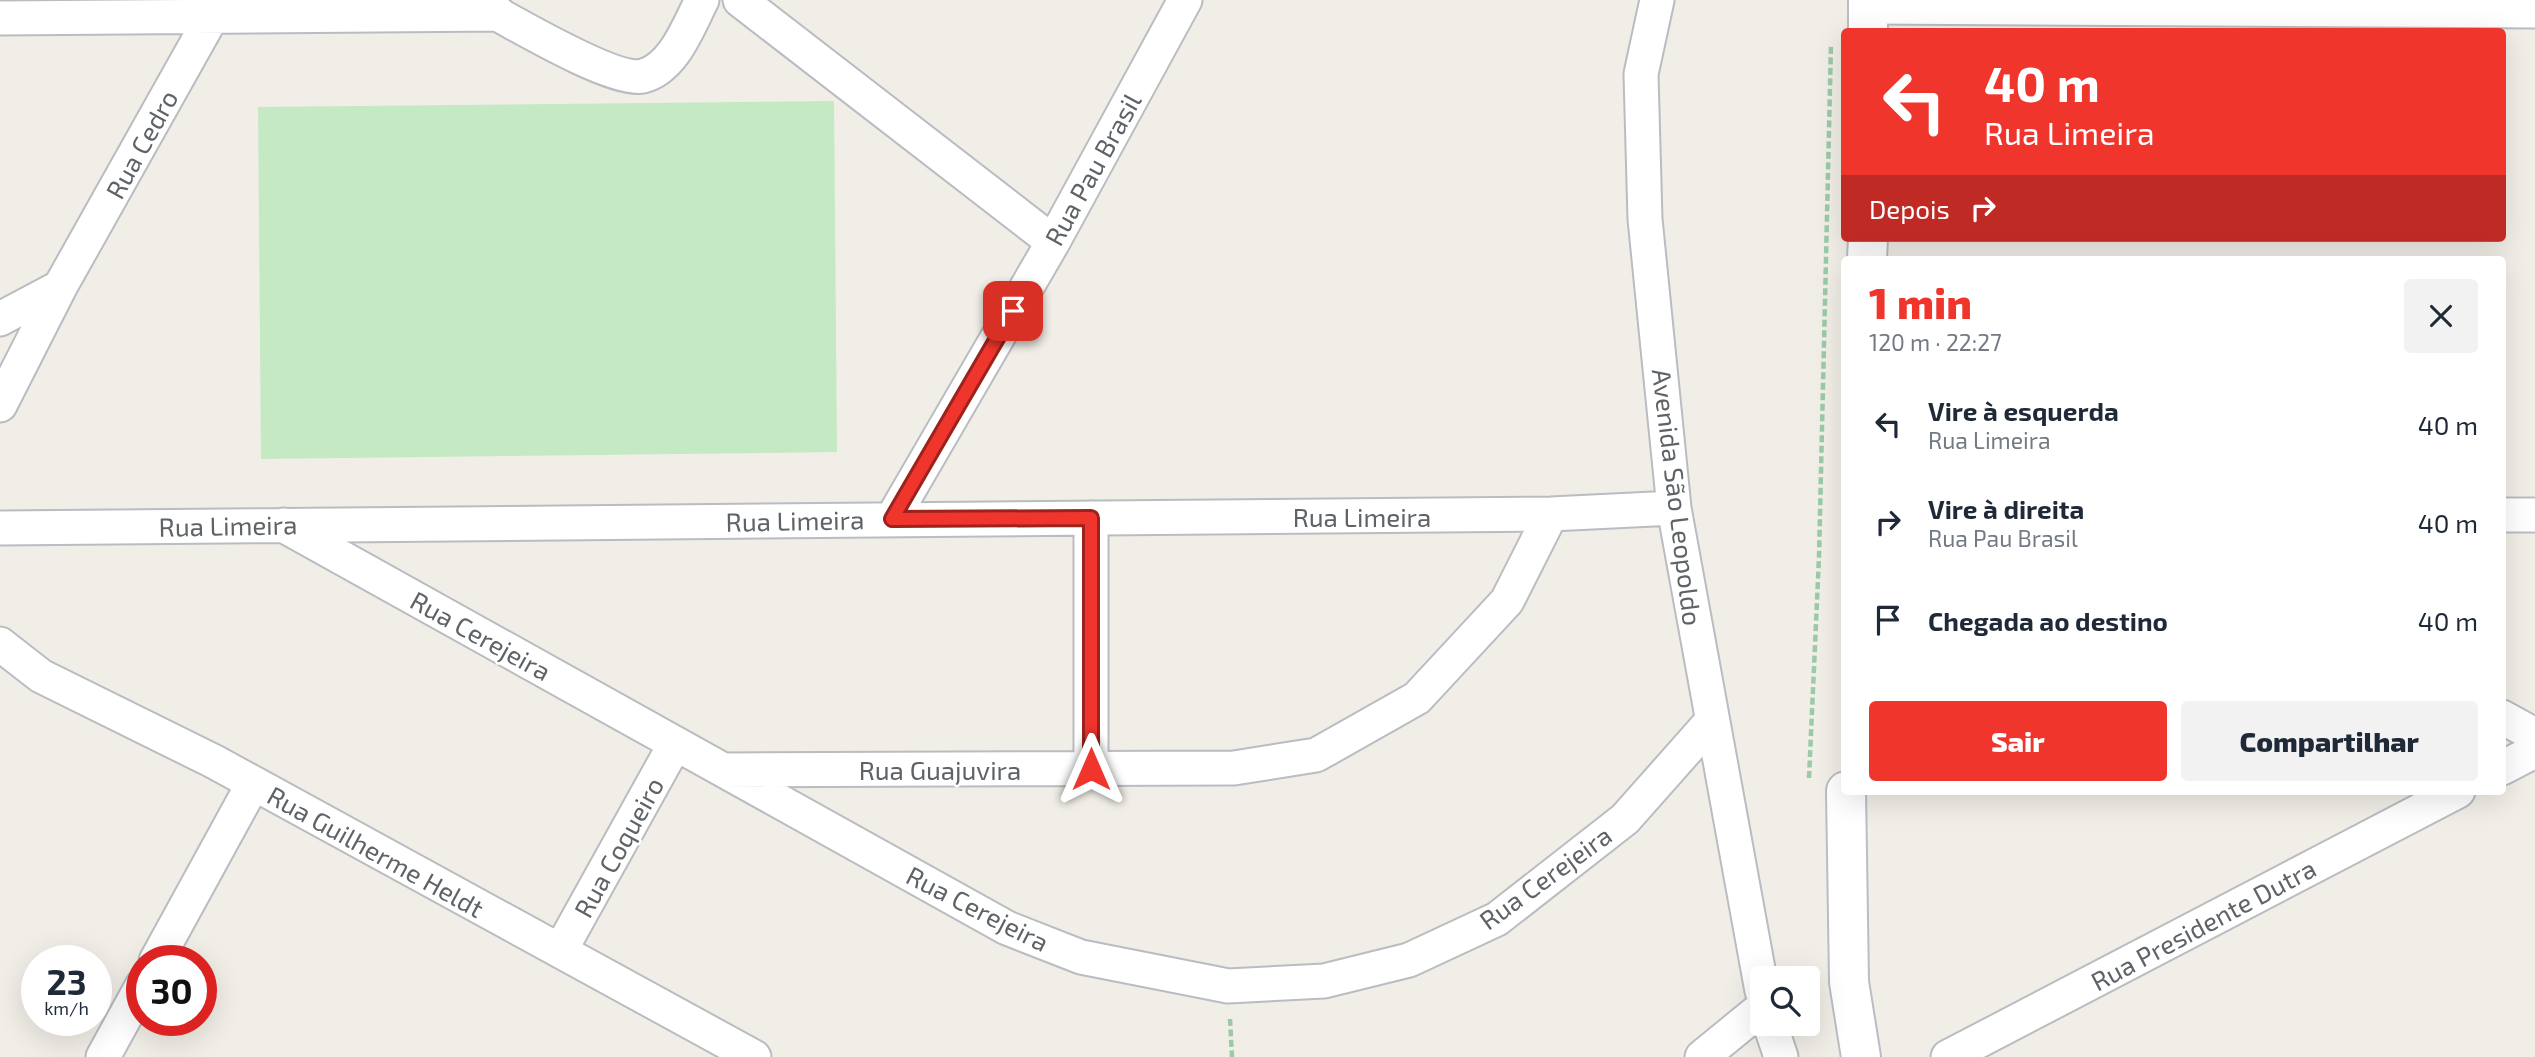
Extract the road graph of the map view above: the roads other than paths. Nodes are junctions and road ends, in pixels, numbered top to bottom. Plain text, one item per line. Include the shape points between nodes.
1 (702, 0) edge
2 (740, 0) edge
3 (1185, 0) edge
4 (1657, 0) edge
5 (485, 7) edge
6 (217, 8) edge
7 (331, 8) edge
8 (2535, 11) edge
9 (0, 18) edge
10 (1859, 19) edge
11 (1053, 242) junction
12 (60, 287) junction
13 (0, 319) edge
14 (0, 405) edge
15 (1674, 508) junction
16 (1552, 514) junction
17 (2506, 515) edge
18 (2535, 515) edge
19 (1091, 518) junction
20 (892, 519) junction
21 (281, 524) junction
22 (0, 528) edge
23 (0, 644) edge
24 (2506, 719) edge
25 (1711, 722) junction
26 (2535, 736) edge
27 (675, 744) junction
28 (2535, 751) edge
29 (2506, 766) edge
30 (1091, 769) junction
31 (721, 770) junction
32 (253, 784) junction
33 (1827, 790) edge
34 (2450, 795) edge
35 (165, 945) edge
36 (560, 951) junction
37 (1757, 966) edge
38 (1849, 982) junction
39 (126, 1015) edge
40 (1750, 1018) edge
41 (1774, 1036) edge
42 (103, 1057) edge
43 (754, 1057) edge
44 (1703, 1057) edge
45 (1781, 1057) edge
46 (1837, 1057) edge
47 (1861, 1057) edge
48 (1948, 1057) edge

1 - 5 street via 676,49 644,76 604,69
2 - 11 street
3 - 11 street, Rua Pau Brasil
4 - 15 street, Avenida São Leopoldo via 1642,74 1645,219
5 - 7 street
6 - 7 street
6 - 9 street
6 - 12 street, Rua Cedro
8 - 10 street
11 - 20 street, Rua Pau Brasil
12 - 13 street
12 - 14 street, Rua Cedro
15 - 16 street, Rua Limeira
15 - 25 street, Avenida São Leopoldo
16 - 19 street, Rua Limeira
16 - 30 street, Rua Guajuvira via 1507,601 1417,698 1316,755 1234,768
17 - 18 street
19 - 20 street, Rua Limeira
19 - 30 street
20 - 21 street, Rua Limeira
21 - 22 street, Rua Limeira
21 - 27 street, Rua Cerejeira
23 - 32 street, Rua Guilherme Heldt via 41,676
24 - 26 street
25 - 31 street, Rua Cerejeira via 1625,819 1497,919 1409,960 1324,981 1228,986 1081,957 1007,928
25 - 37 street, Avenida São Leopoldo
27 - 31 street, Rua Cerejeira
27 - 36 street, Rua Coqueiro
28 - 29 street
30 - 31 street, Rua Guajuvira
32 - 35 street
32 - 36 street, Rua Guilherme Heldt
33 - 38 main road
34 - 48 street, Rua Presidente Dutra
36 - 43 street, Rua Guilherme Heldt
38 - 46 main road
38 - 47 main road
39 - 42 street
40 - 44 street
41 - 45 street

